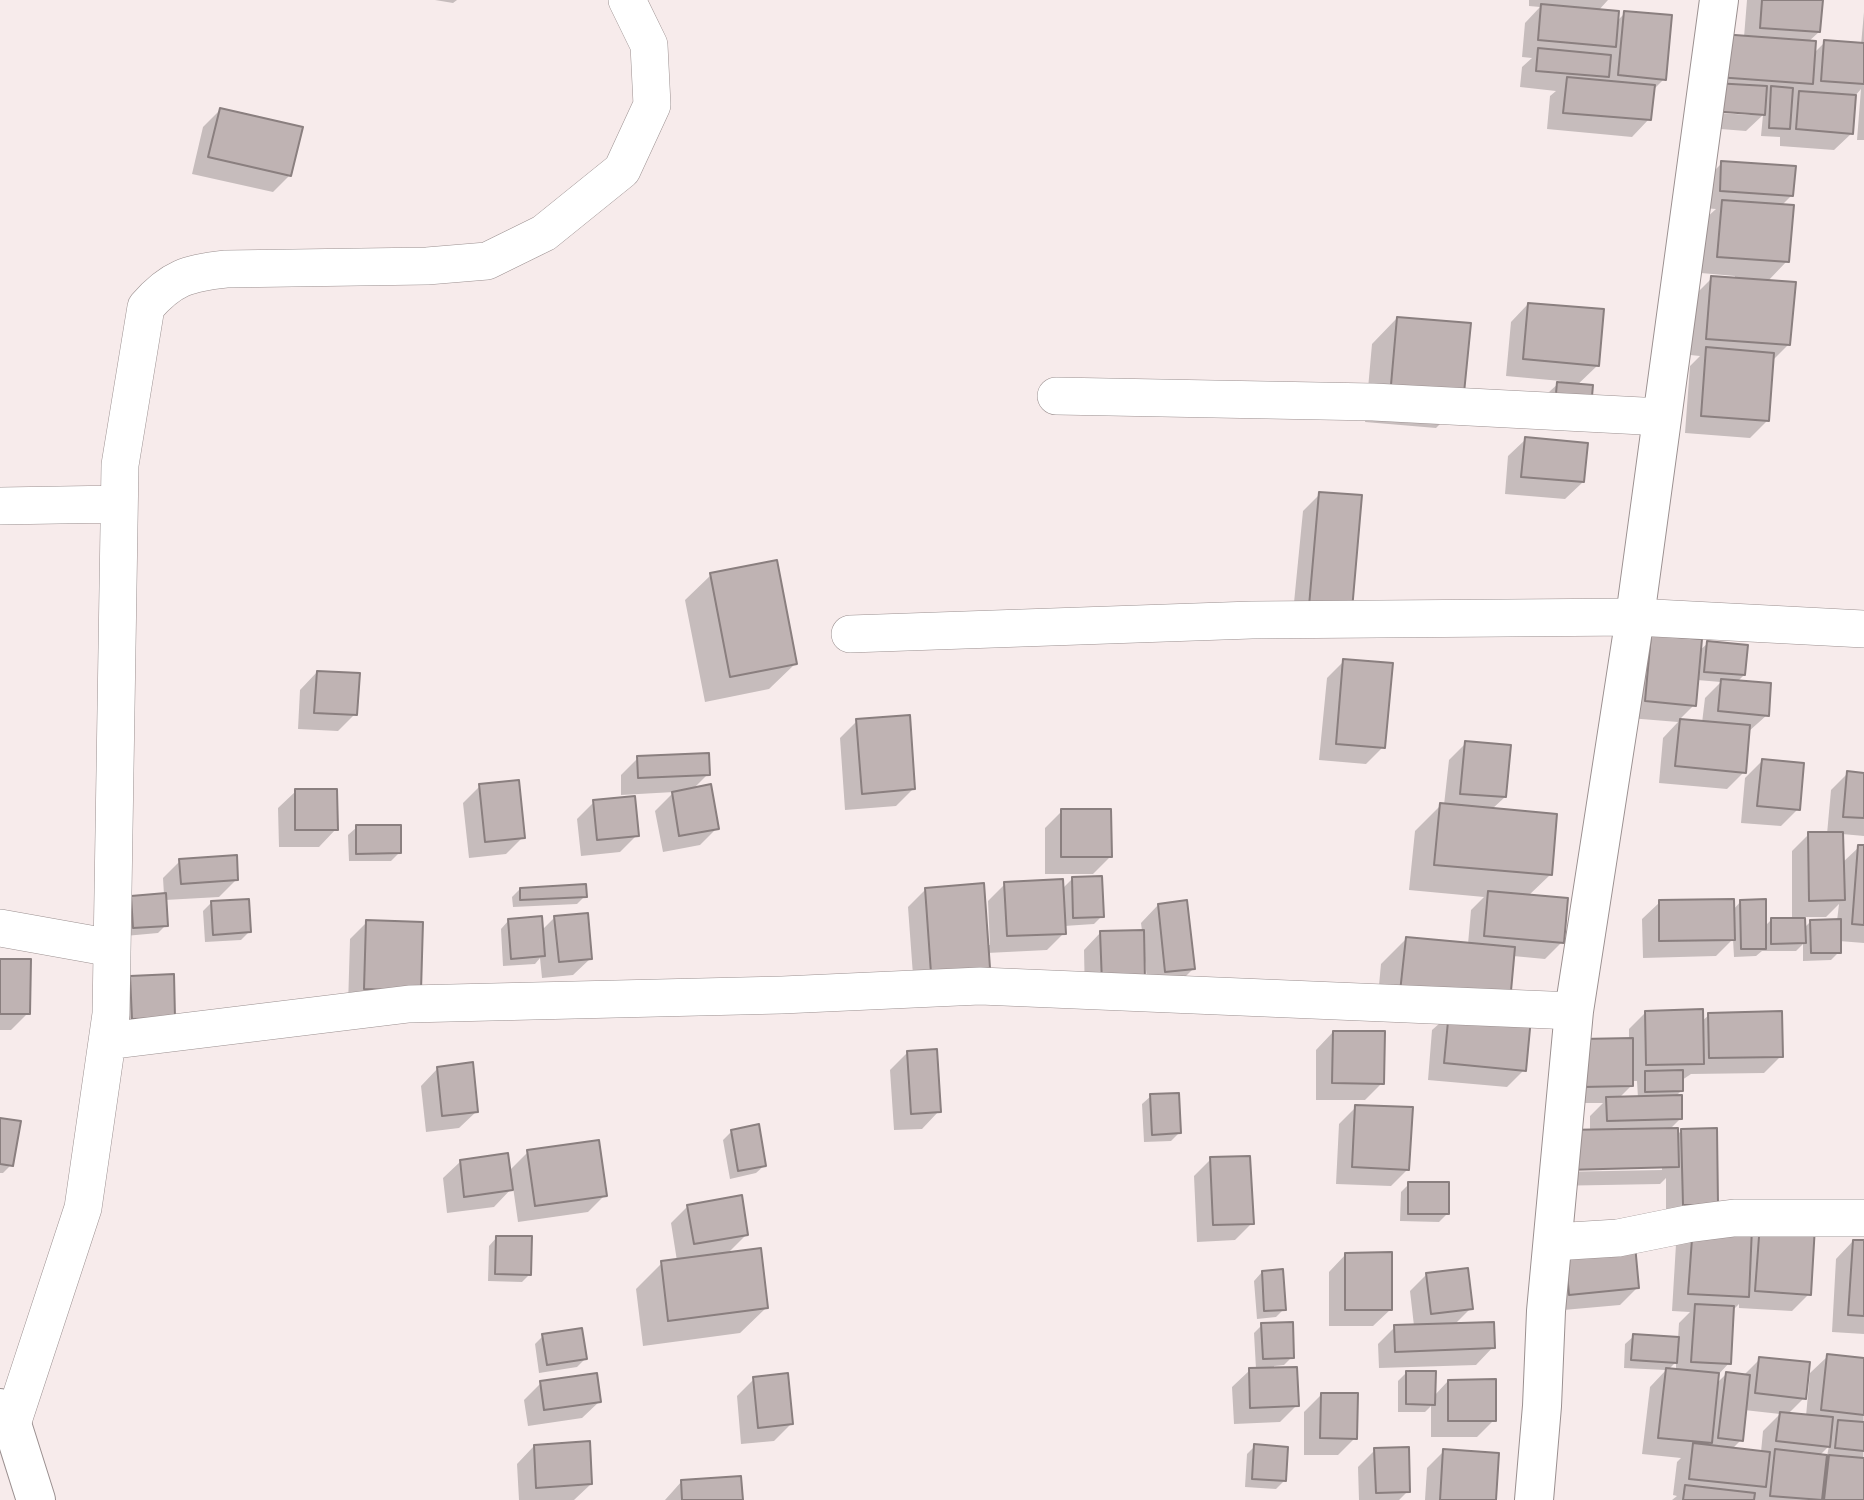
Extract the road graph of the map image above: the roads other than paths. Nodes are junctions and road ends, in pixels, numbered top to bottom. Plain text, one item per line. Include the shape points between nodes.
1 (627, 0) edge
2 (1719, 0) edge
3 (1056, 396) dead end
4 (1662, 417) junction
5 (119, 504) junction
6 (0, 506) edge
7 (1635, 617) junction
8 (1864, 629) edge
9 (850, 634) dead end
10 (0, 928) edge
11 (112, 948) junction
12 (1574, 1011) junction
13 (107, 1041) junction
14 (1864, 1218) edge
15 (1553, 1242) junction
16 (6, 1416) edge
17 (36, 1500) edge
18 (1534, 1500) edge

1 - 5 street via 649,45 652,105 622,170 544,233 487,261 226,269 197,272 162,289 146,307 120,465
2 - 4 street
3 - 4 street via 1373,402
4 - 7 street
5 - 6 street
5 - 11 street
7 - 8 street
7 - 9 street via 1252,620
7 - 12 street
10 - 11 street
11 - 13 street
12 - 13 street via 980,986 409,1003
12 - 15 street
13 - 16 street via 83,1208
14 - 15 street via 1734,1218 1618,1238
15 - 18 street
16 - 17 street

